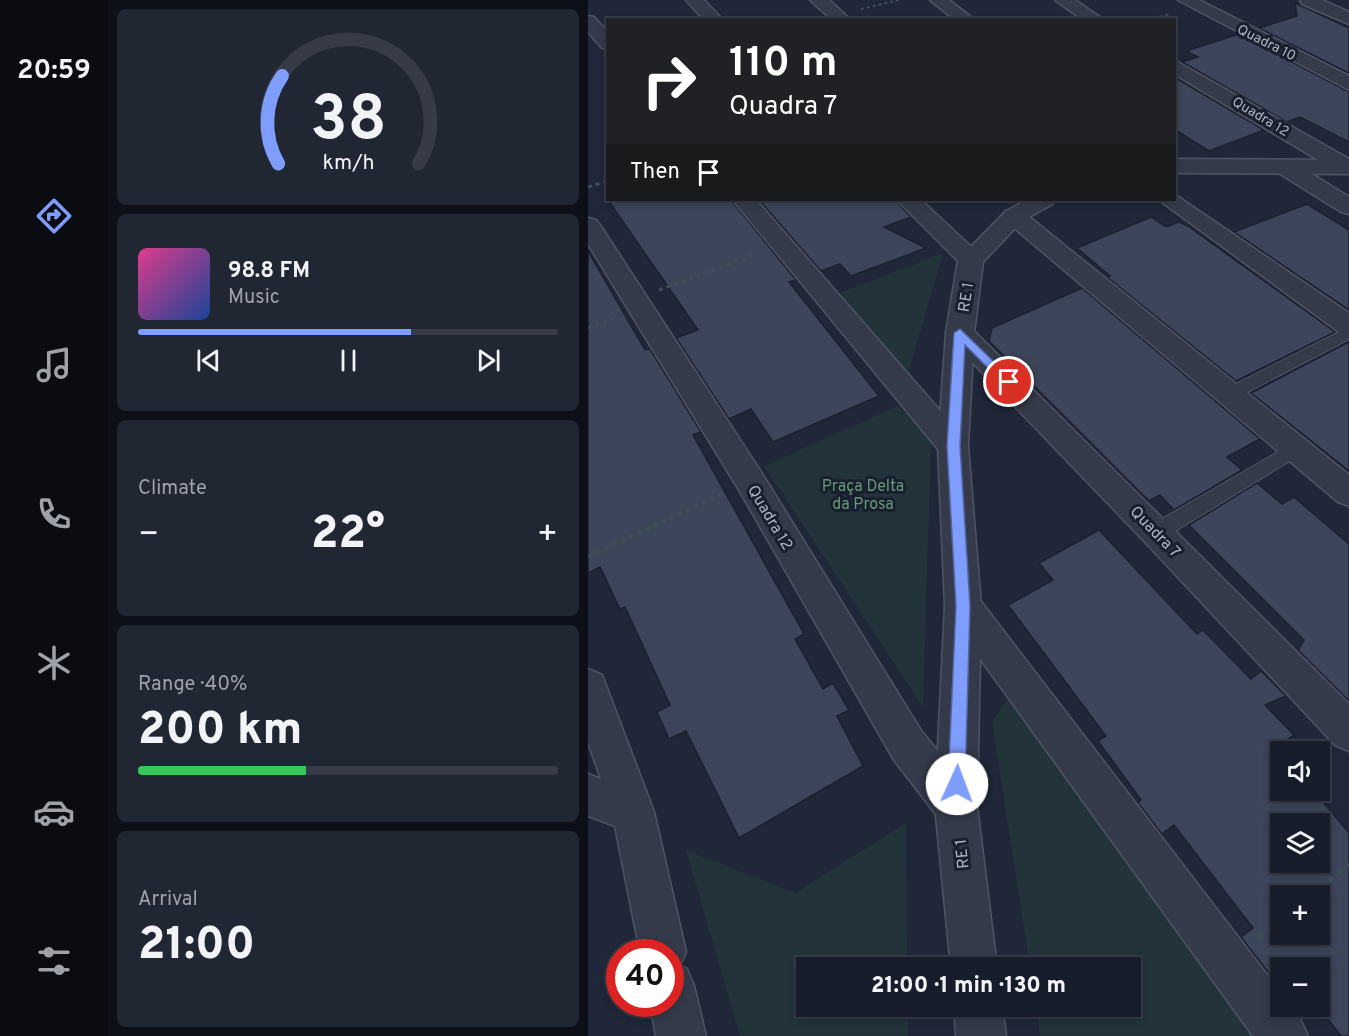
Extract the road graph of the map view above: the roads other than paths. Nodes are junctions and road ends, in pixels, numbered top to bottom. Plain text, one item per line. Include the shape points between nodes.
1 (694, 0) edge
2 (818, 0) edge
3 (938, 0) edge
4 (1063, 0) edge
5 (1186, 0) edge
6 (1308, 0) edge
7 (840, 17) edge
8 (714, 18) edge
9 (964, 18) edge
10 (1093, 18) edge
11 (1349, 19) edge
12 (588, 21) edge
13 (606, 42) edge
14 (1176, 67) edge
15 (1349, 84) edge
16 (1176, 165) edge
17 (1285, 167) junction
18 (1348, 167) edge
19 (745, 201) edge
20 (909, 201) edge
21 (1172, 201) edge
22 (1349, 207) edge
23 (1028, 208) edge
24 (588, 225) edge
25 (971, 260) junction
26 (1349, 326) edge
27 (1349, 332) edge
28 (960, 333) junction
29 (1230, 394) junction
30 (953, 446) junction
31 (1295, 449) junction
32 (1349, 493) edge
33 (1157, 532) junction
34 (963, 606) junction
35 (588, 687) edge
36 (1349, 732) edge
37 (588, 795) edge
38 (956, 807) junction
39 (633, 812) junction
40 (660, 939) edge
41 (973, 957) edge
42 (677, 1017) edge
43 (979, 1017) edge
44 (681, 1036) edge
45 (981, 1036) edge
46 (1283, 1036) edge

1 - 8 street
2 - 7 street
3 - 9 street
4 - 10 street
5 - 15 street, Quadra 10
6 - 11 street
12 - 13 street
14 - 18 street, Quadra 12
16 - 17 street
17 - 18 street
17 - 22 street
19 - 30 street
20 - 25 street
21 - 26 street
23 - 25 street, RE 1
23 - 29 street
24 - 38 street, Quadra 12 via 750,481 908,746
25 - 28 street, RE 1
27 - 29 lane
28 - 30 street, RE 1
28 - 33 street, Quadra 7
29 - 31 street
30 - 34 street, RE 1
31 - 32 street
31 - 33 lane
33 - 36 street, Quadra 7
34 - 38 street, RE 1
34 - 46 street
35 - 39 street
37 - 39 street
38 - 41 street, RE 1
39 - 40 street
42 - 44 street
43 - 45 street

